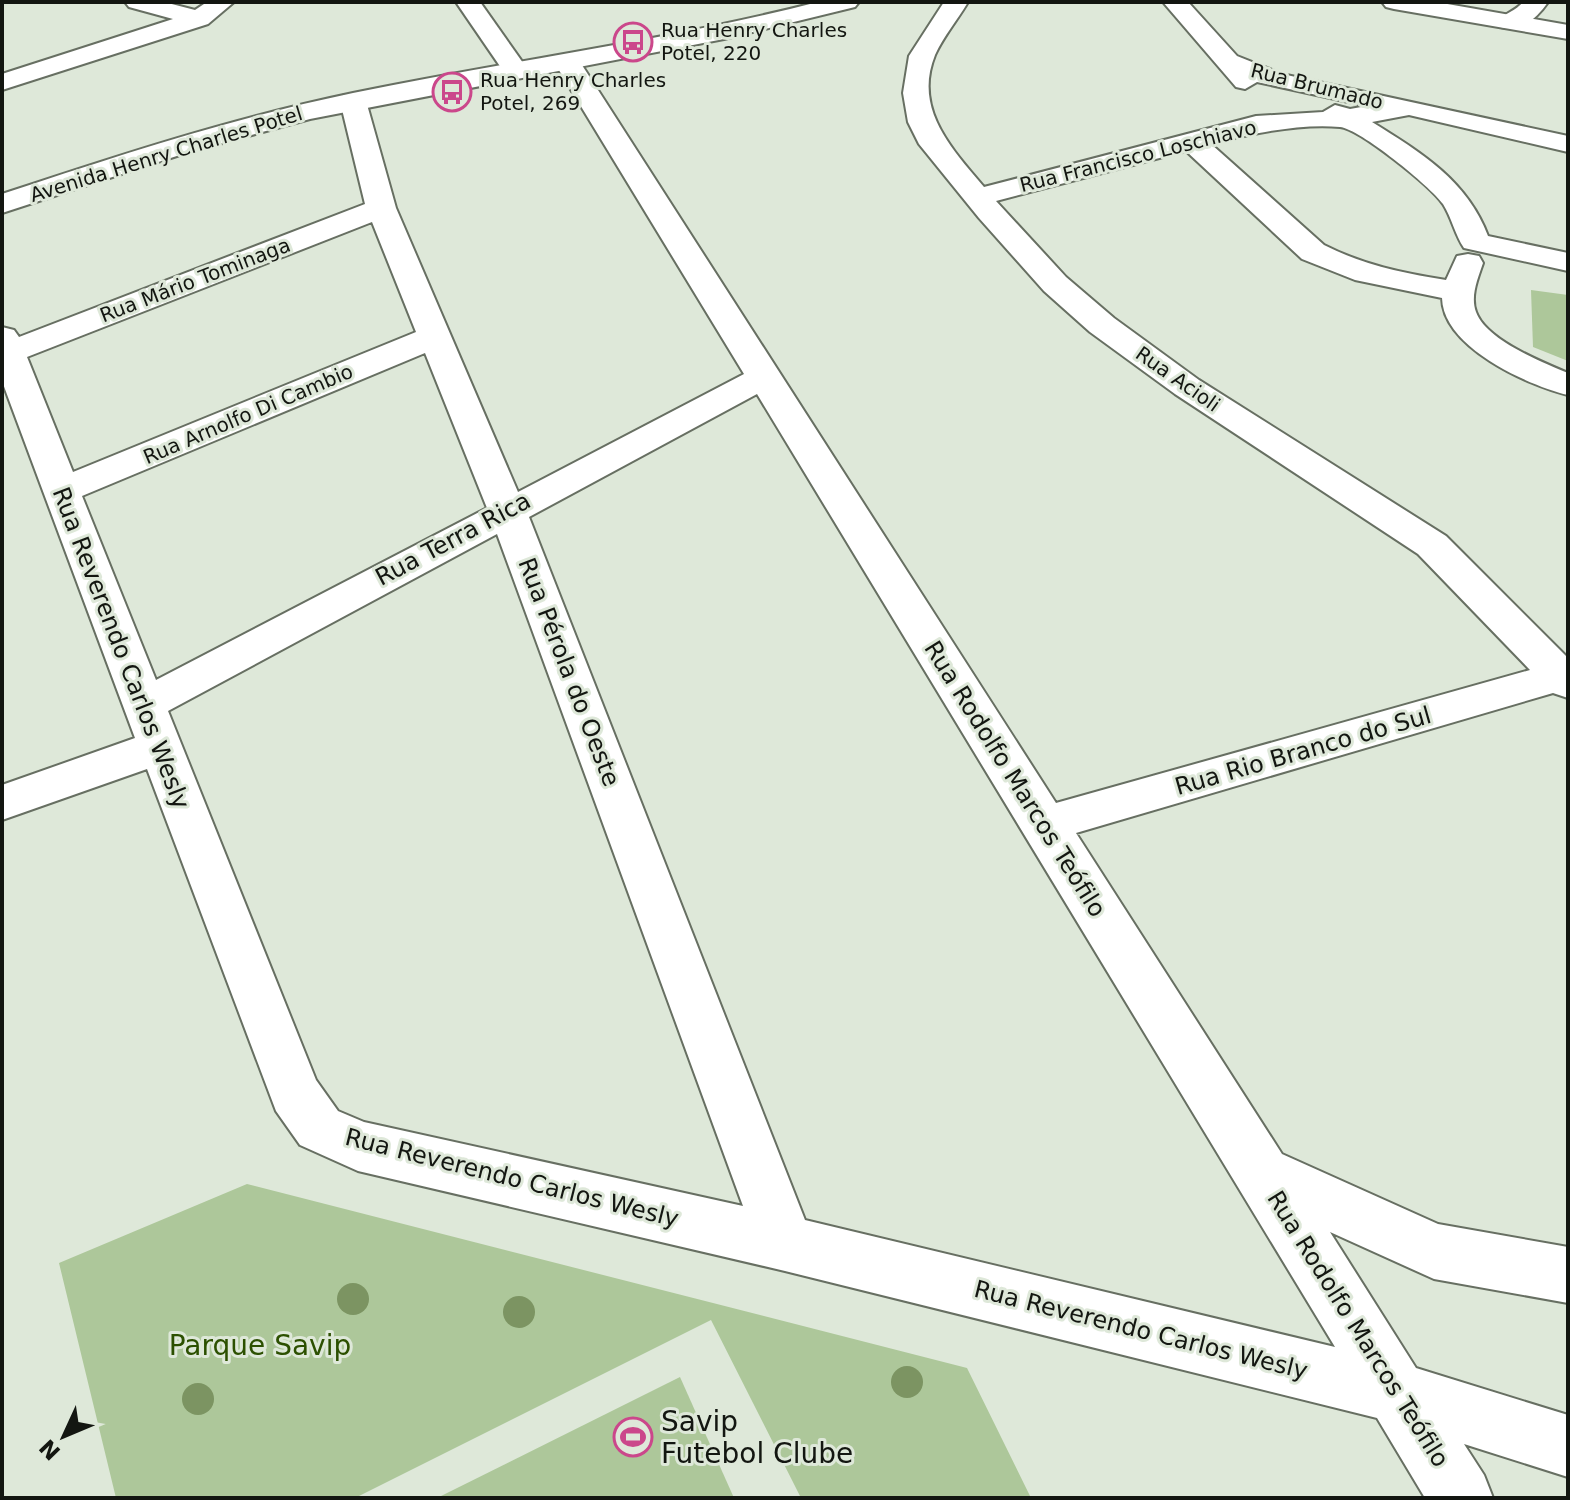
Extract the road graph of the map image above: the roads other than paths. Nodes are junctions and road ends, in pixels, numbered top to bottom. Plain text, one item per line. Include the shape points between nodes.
1 (137, 2) edge
2 (222, 2) edge
3 (468, 2) edge
4 (847, 2) edge
5 (956, 2) edge
6 (1175, 2) edge
7 (1375, 2) edge
8 (1394, 2) edge
9 (1424, 4) edge
10 (1524, 13) edge
11 (1477, 14) edge
12 (199, 19) junction
13 (1568, 23) edge
14 (1568, 32) edge
15 (1568, 46) edge
16 (1226, 61) junction
17 (567, 62) junction
18 (515, 70) junction
19 (1275, 80) junction
20 (2, 82) edge
21 (353, 101) junction
22 (1409, 107) junction
23 (1261, 117) junction
24 (1348, 118) junction
25 (1191, 141) junction
26 (1568, 144) edge
27 (978, 197) junction
28 (2, 204) edge
29 (381, 208) junction
30 (1475, 242) junction
31 (1568, 262) edge
32 (1459, 291) junction
33 (436, 336) junction
34 (5, 345) edge
35 (764, 377) junction
36 (1568, 385) edge
37 (60, 491) junction
38 (507, 510) junction
39 (1566, 678) edge
40 (151, 726) junction
41 (2, 803) edge
42 (1043, 825) junction
43 (1262, 1172) junction
44 (785, 1243) junction
45 (1568, 1275) edge
46 (1396, 1392) junction
47 (1568, 1446) edge
48 (1461, 1498) edge

1 - 12 street
2 - 12 street
3 - 18 street
4 - 17 street, Avenida Henry Charles Potel
5 - 27 street, Rua Acioli via 922,56 916,93 933,144
6 - 16 street
7 - 11 street
8 - 9 street
9 - 10 street
9 - 11 street
10 - 11 street
10 - 13 street
10 - 14 street
11 - 15 street
12 - 20 street
16 - 19 street, Rua Brumado
16 - 23 street
17 - 18 street, Avenida Henry Charles Potel
17 - 35 street, Rua Rodolfo Marcos Teófilo
18 - 21 street, Avenida Henry Charles Potel
19 - 22 street, Rua Brumado
19 - 23 street
19 - 24 street via 1304,100
21 - 28 street, Avenida Henry Charles Potel via 225,132
21 - 29 street, Rua Pérola do Oeste
22 - 24 street, Rua Brumado
22 - 26 street, Rua Brumado
23 - 24 street, Rua Francisco Loschiavo
23 - 25 street, Rua Francisco Loschiavo
24 - 30 street via 1454,195
25 - 27 street, Rua Francisco Loschiavo
25 - 32 street via 1313,252 1336,265 1378,278
27 - 39 street, Rua Acioli via 1055,284 1102,325 1187,387 1432,545
29 - 33 street, Rua Pérola do Oeste
29 - 34 street, Rua Mário Tominaga
30 - 31 street
30 - 32 street
32 - 36 street via 1460,314 1483,341 1521,366
33 - 37 street, Rua Arnolfo Di Cambio
33 - 38 street, Rua Pérola do Oeste
34 - 37 street, Rua Reverendo Carlos Wesly
35 - 38 street, Rua Terra Rica
35 - 42 street, Rua Rodolfo Marcos Teófilo
37 - 40 street, Rua Reverendo Carlos Wesly
38 - 40 street, Rua Terra Rica
38 - 44 street, Rua Pérola do Oeste
39 - 42 street, Rua Rio Branco do Sul
40 - 41 street, Rua Terra Rica
40 - 44 street, Rua Reverendo Carlos Wesly via 295,1094 319,1128 358,1146
42 - 43 street, Rua Rodolfo Marcos Teófilo
43 - 45 street via 1434,1251
43 - 46 street, Rua Rodolfo Marcos Teófilo
44 - 46 street, Rua Reverendo Carlos Wesly
46 - 47 street, Rua Reverendo Carlos Wesly
46 - 48 street, Rua Rodolfo Marcos Teófilo

